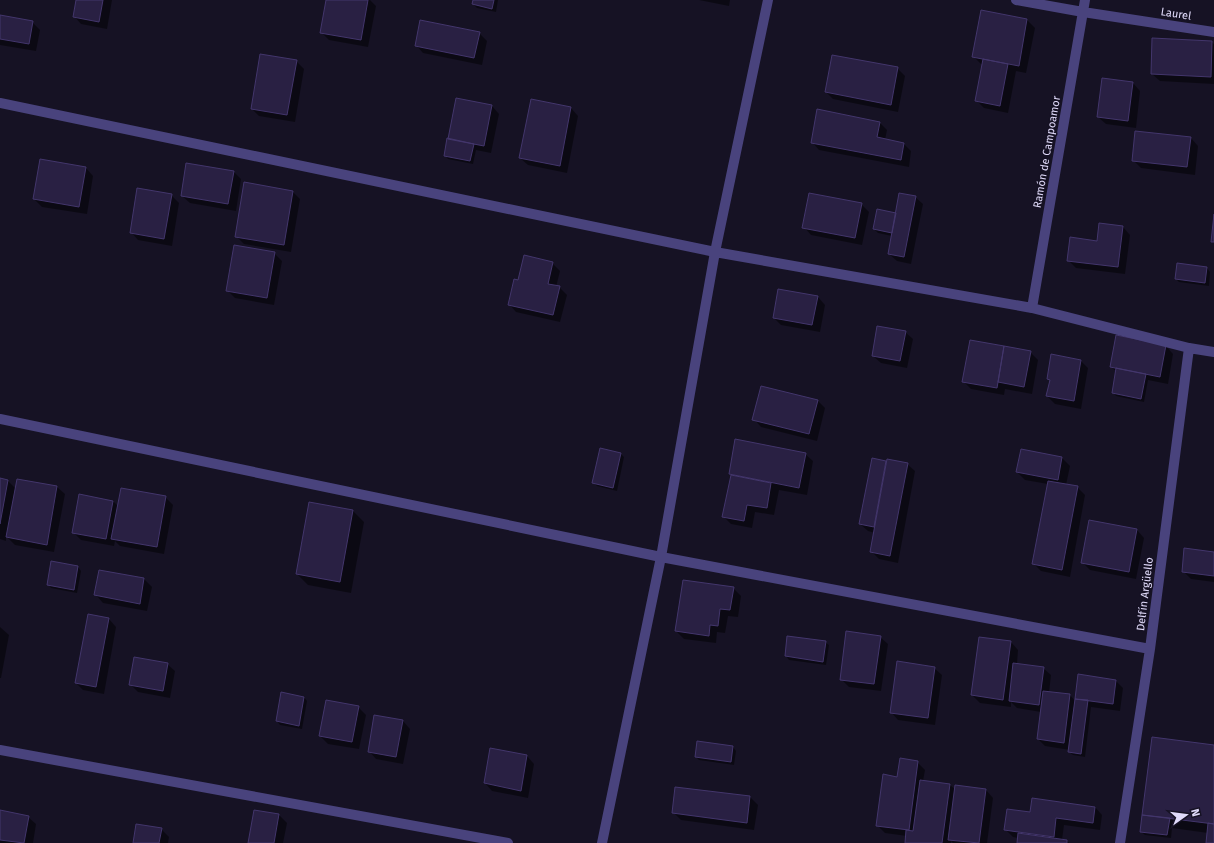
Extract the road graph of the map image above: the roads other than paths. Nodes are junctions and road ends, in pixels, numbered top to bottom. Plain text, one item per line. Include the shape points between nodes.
1 (768, 0) edge
2 (1016, 0) edge
3 (1085, 0) edge
4 (1083, 12) junction
5 (1214, 32) edge
6 (0, 103) edge
7 (715, 252) junction
8 (1032, 308) junction
9 (1189, 348) junction
10 (1214, 352) edge
11 (0, 419) edge
12 (662, 557) junction
13 (1150, 649) junction
14 (0, 750) edge
15 (508, 843) edge
16 (602, 843) edge
17 (1120, 843) edge

1 - 7 street
2 - 4 street, Laurel
3 - 4 street, Ramón de Campoamor
4 - 5 street, Laurel
4 - 8 street, Ramón de Campoamor
6 - 7 street
7 - 8 street
7 - 12 street
8 - 9 street
9 - 10 street
9 - 13 street, Delfín Argüello
11 - 12 street
12 - 13 street
12 - 16 street
13 - 17 street, Delfín Argüello
14 - 15 street

